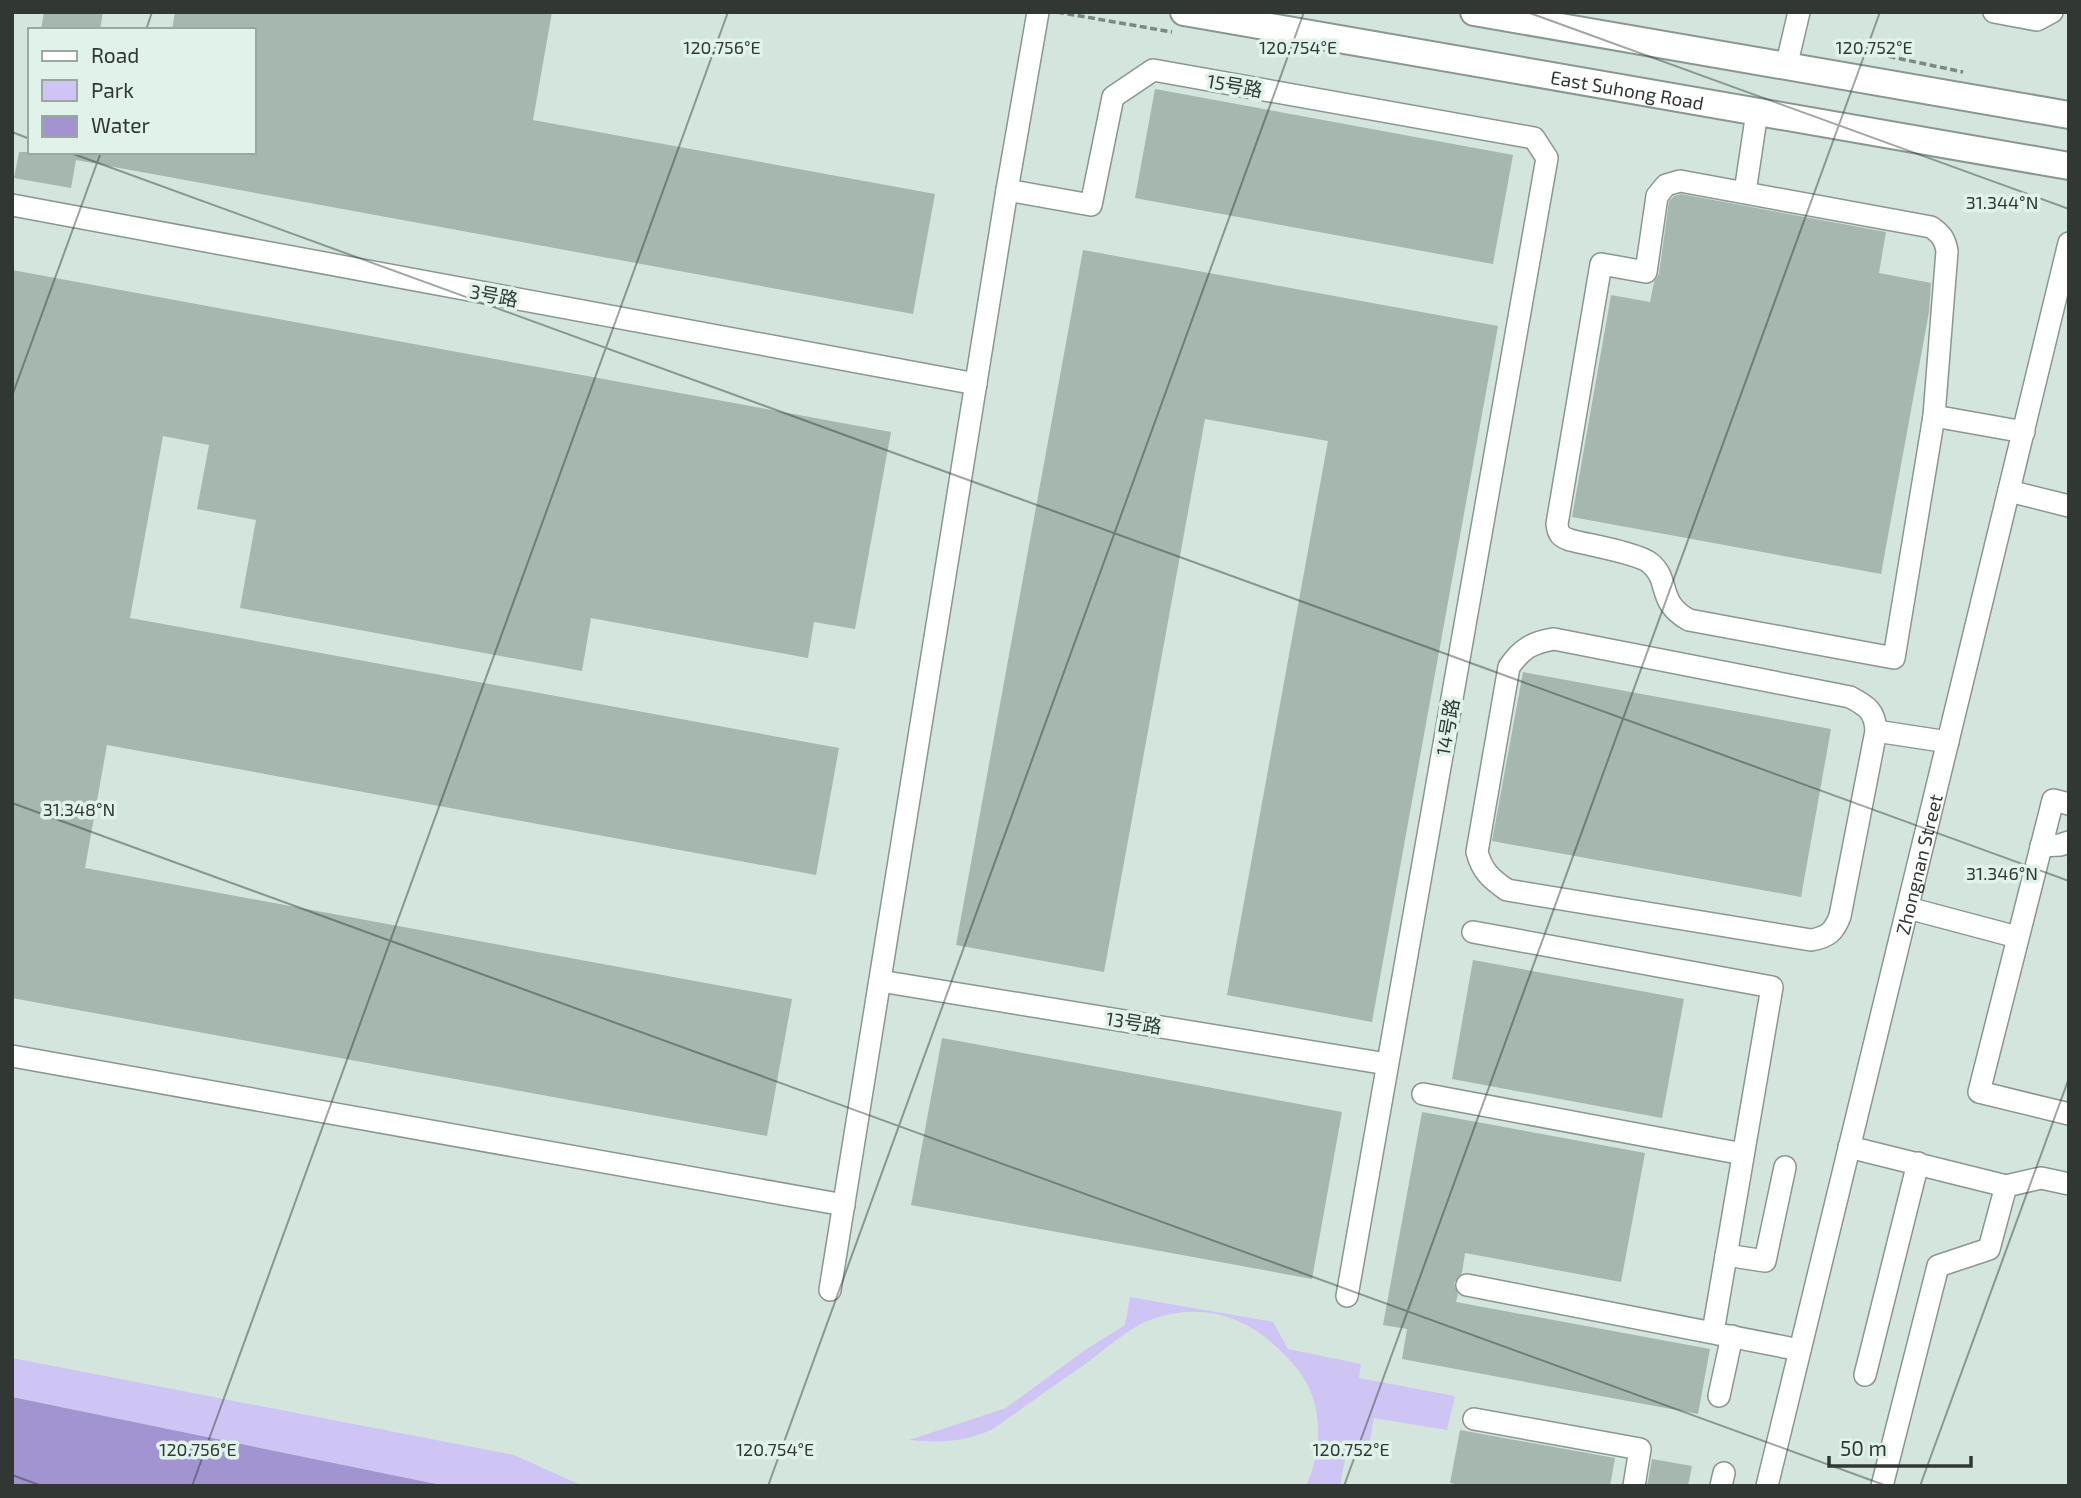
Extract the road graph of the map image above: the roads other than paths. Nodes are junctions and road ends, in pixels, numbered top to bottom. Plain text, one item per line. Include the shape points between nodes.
1 (1038, 12) edge
2 (1184, 12) edge
3 (1474, 12) edge
4 (1799, 12) edge
5 (1994, 12) edge
6 (2052, 12) edge
7 (1565, 20) edge
8 (1786, 67) junction
9 (1757, 112) junction
10 (2069, 115) edge
11 (1547, 158) joint
12 (2069, 166) edge
13 (1007, 191) junction
14 (1745, 192) junction
15 (12, 205) edge
16 (2069, 243) edge
17 (976, 384) junction
18 (1934, 416) junction
19 (2024, 432) junction
20 (2009, 491) junction
21 (2069, 506) edge
22 (1875, 731) junction
23 (1948, 742) junction
24 (2069, 804) edge
25 (2069, 842) edge
26 (2041, 846) junction
27 (1908, 908) junction
28 (1473, 932) dead end
29 (2017, 937) junction
30 (880, 981) junction
31 (12, 1056) edge
32 (1387, 1064) junction
33 (1423, 1094) dead end
34 (2069, 1114) edge
35 (1849, 1147) junction
36 (1743, 1153) junction
37 (1918, 1163) junction
38 (1785, 1167) dead end
39 (2069, 1184) edge
40 (2006, 1186) junction
41 (844, 1205) junction
42 (1727, 1255) junction
43 (1467, 1285) dead end
44 (830, 1290) dead end
45 (1347, 1296) dead end
46 (1723, 1334) junction
47 (1800, 1350) junction
48 (1865, 1375) dead end
49 (1719, 1396) dead end
50 (1474, 1419) dead end
51 (1634, 1486) edge
52 (1767, 1486) edge
53 (1882, 1486) edge

1 - 13 street
2 - 9 main road, East Suhong Road
3 - 7 main road
4 - 8 street
5 - 6 street via 2036,20
7 - 8 main road
8 - 10 main road
9 - 12 main road, East Suhong Road
9 - 14 street
11 - 13 street, 15号路 via 1534,138 1153,70 1113,97 1091,205
11 - 32 street, 14号路
13 - 17 street
14 - 18 street via 1941,233 1947,251
14 - 18 street via 1680,181 1666,185 1657,196 1646,272 1601,264 1557,524 1562,537 1650,562 1667,600 1676,613 1689,620 1894,658
15 - 17 street, 3号路
16 - 19 street, Zhongnan Street
17 - 30 street
18 - 19 street
19 - 20 street, Zhongnan Street
20 - 21 street
20 - 23 street, Zhongnan Street
22 - 22 street via 1875,716 1850,697 1555,639 1537,642 1519,653 1509,667 1477,852 1481,868 1507,890 1811,940 1825,937 1835,930 1840,916
22 - 23 street
23 - 27 street, Zhongnan Street
24 - 26 street via 2053,800
25 - 26 street
26 - 29 street
27 - 29 street
27 - 35 street, Zhongnan Street
28 - 36 street via 1772,987
29 - 34 street via 1979,1092
30 - 32 street, 13号路
30 - 41 street
31 - 41 street
32 - 45 street, 14号路
33 - 36 street
35 - 37 street
35 - 47 street, Zhongnan Street
36 - 42 street
37 - 40 street
37 - 48 street
38 - 42 street via 1765,1261
39 - 40 street via 2041,1178
40 - 53 street via 1989,1249 1938,1266
41 - 44 street
42 - 46 street
43 - 46 street
46 - 47 street
46 - 49 street
47 - 52 street, Zhongnan Street
50 - 51 street via 1640,1449

